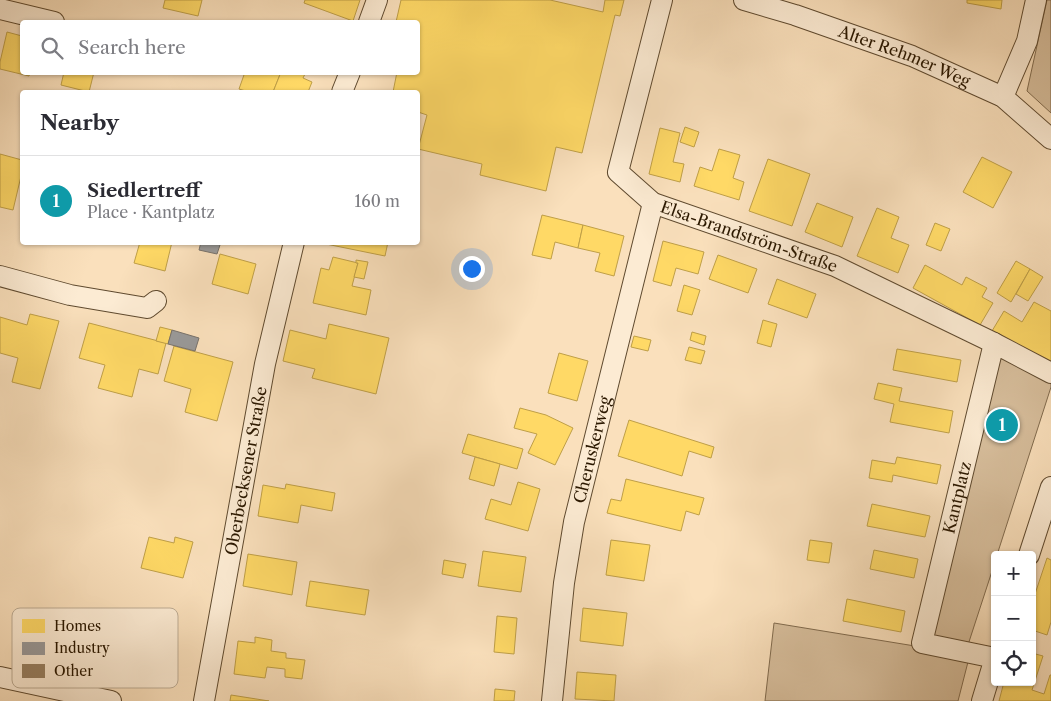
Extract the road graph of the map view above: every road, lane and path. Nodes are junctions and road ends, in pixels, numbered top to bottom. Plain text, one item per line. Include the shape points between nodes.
1 (377, 0) edge
2 (662, 0) edge
3 (744, 0) edge
4 (1036, 0) edge
5 (0, 9) edge
6 (46, 20) edge
7 (370, 20) edge
8 (349, 75) edge
9 (343, 90) edge
10 (1003, 97) junction
11 (1051, 139) edge
12 (653, 203) junction
13 (293, 245) edge
14 (0, 276) edge
15 (156, 301) dead end
16 (994, 343) junction
17 (1051, 373) edge
18 (1051, 487) edge
19 (1030, 551) edge
20 (991, 657) edge
21 (991, 671) edge
22 (51, 688) edge
23 (111, 701) edge
24 (204, 701) edge
25 (552, 701) edge
26 (982, 701) edge

1 - 7 street
2 - 12 street, Elsa-Brandström-Straße via 618,172
3 - 10 street, Alter Rehmer Weg via 912,56
4 - 10 street via 1027,41
5 - 6 street
8 - 9 street
10 - 11 street, Alter Rehmer Weg
12 - 16 street, Elsa-Brandström-Straße via 835,266
12 - 25 street, Cheruskerweg via 574,522
13 - 24 street, Oberbecksener Straße via 265,364
14 - 15 street via 70,295 147,308
16 - 17 street
16 - 20 street, Kantplatz via 922,643
18 - 19 street
21 - 26 street
22 - 23 street

